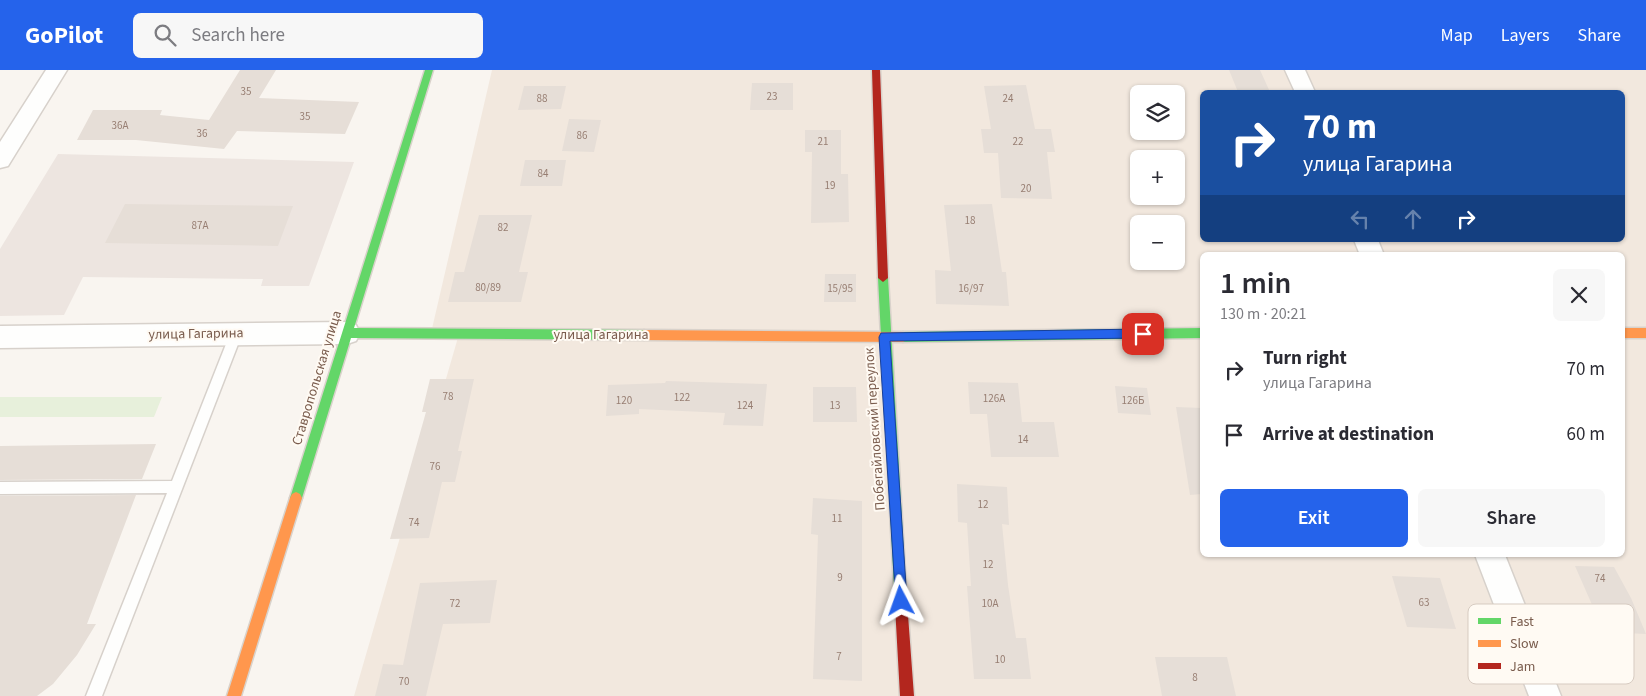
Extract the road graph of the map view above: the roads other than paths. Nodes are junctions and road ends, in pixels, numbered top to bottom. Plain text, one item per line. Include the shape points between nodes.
1 (57, 70) edge
2 (429, 70) edge
3 (876, 70) edge
4 (1295, 70) edge
5 (1303, 90) edge
6 (0, 160) edge
7 (347, 333) junction
8 (1200, 333) edge
9 (1625, 333) edge
10 (1646, 333) edge
11 (236, 334) junction
12 (885, 337) junction
13 (2, 341) edge
14 (176, 487) junction
15 (0, 488) edge
16 (1491, 557) edge
17 (1509, 604) edge
18 (1540, 684) edge
19 (94, 696) edge
20 (234, 696) edge
21 (907, 696) edge
22 (1545, 696) edge

1 - 6 street
2 - 7 street, Ставропольская улица
3 - 12 street, Побегайловский переулок
4 - 5 street
7 - 11 street, улица Гагарина
7 - 12 street, улица Гагарина
7 - 20 street, Ставропольская улица
8 - 12 street, улица Гагарина
9 - 10 street
11 - 13 street, улица Гагарина
11 - 14 lane
12 - 21 street, Побегайловский переулок
14 - 15 lane
14 - 19 lane
16 - 17 street
18 - 22 street

